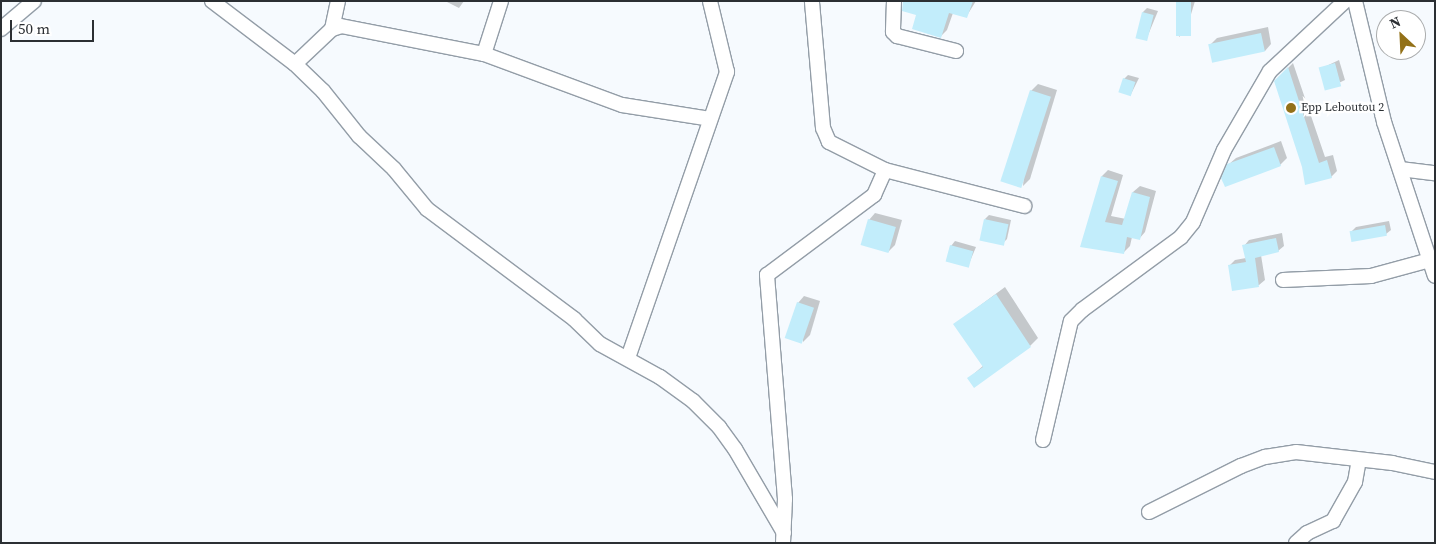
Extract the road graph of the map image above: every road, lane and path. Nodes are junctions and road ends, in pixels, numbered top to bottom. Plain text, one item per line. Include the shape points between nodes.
1 (34, 1) edge
2 (212, 1) edge
3 (338, 1) edge
4 (501, 1) edge
5 (710, 1) edge
6 (812, 1) edge
7 (894, 1) edge
8 (1345, 1) edge
9 (1356, 1) edge
10 (332, 28) junction
11 (1, 29) edge
12 (956, 51) dead end
13 (484, 54) junction
14 (295, 64) junction
15 (710, 119) junction
16 (1400, 169) junction
17 (884, 170) junction
18 (1435, 173) edge
19 (1024, 206) dead end
20 (1430, 260) junction
21 (1435, 276) edge
22 (1283, 280) dead end
23 (628, 358) junction
24 (1043, 440) dead end
25 (1359, 460) junction
26 (1435, 472) edge
27 (1149, 512) dead end
28 (784, 538) edge
29 (1296, 543) edge

1 - 11 street
2 - 14 street
3 - 10 street
4 - 13 street
5 - 15 street via 727,72
6 - 17 street via 823,128 829,142
7 - 12 street via 893,32 897,36
8 - 24 street via 1270,71 1224,150 1193,222 1181,237 1071,321
9 - 16 street via 1384,122
10 - 13 street via 375,30
10 - 14 street
13 - 15 street via 622,105
14 - 23 street via 323,91 359,136 394,169 427,209 568,314 591,338
15 - 23 street
16 - 18 street
16 - 20 street
17 - 19 street
17 - 28 street via 874,195 767,274 785,499
20 - 21 street
20 - 22 street via 1371,276
23 - 28 street via 694,401 719,427
25 - 26 street
25 - 27 street via 1296,452 1265,457
25 - 29 street via 1355,482 1333,521 1307,533

